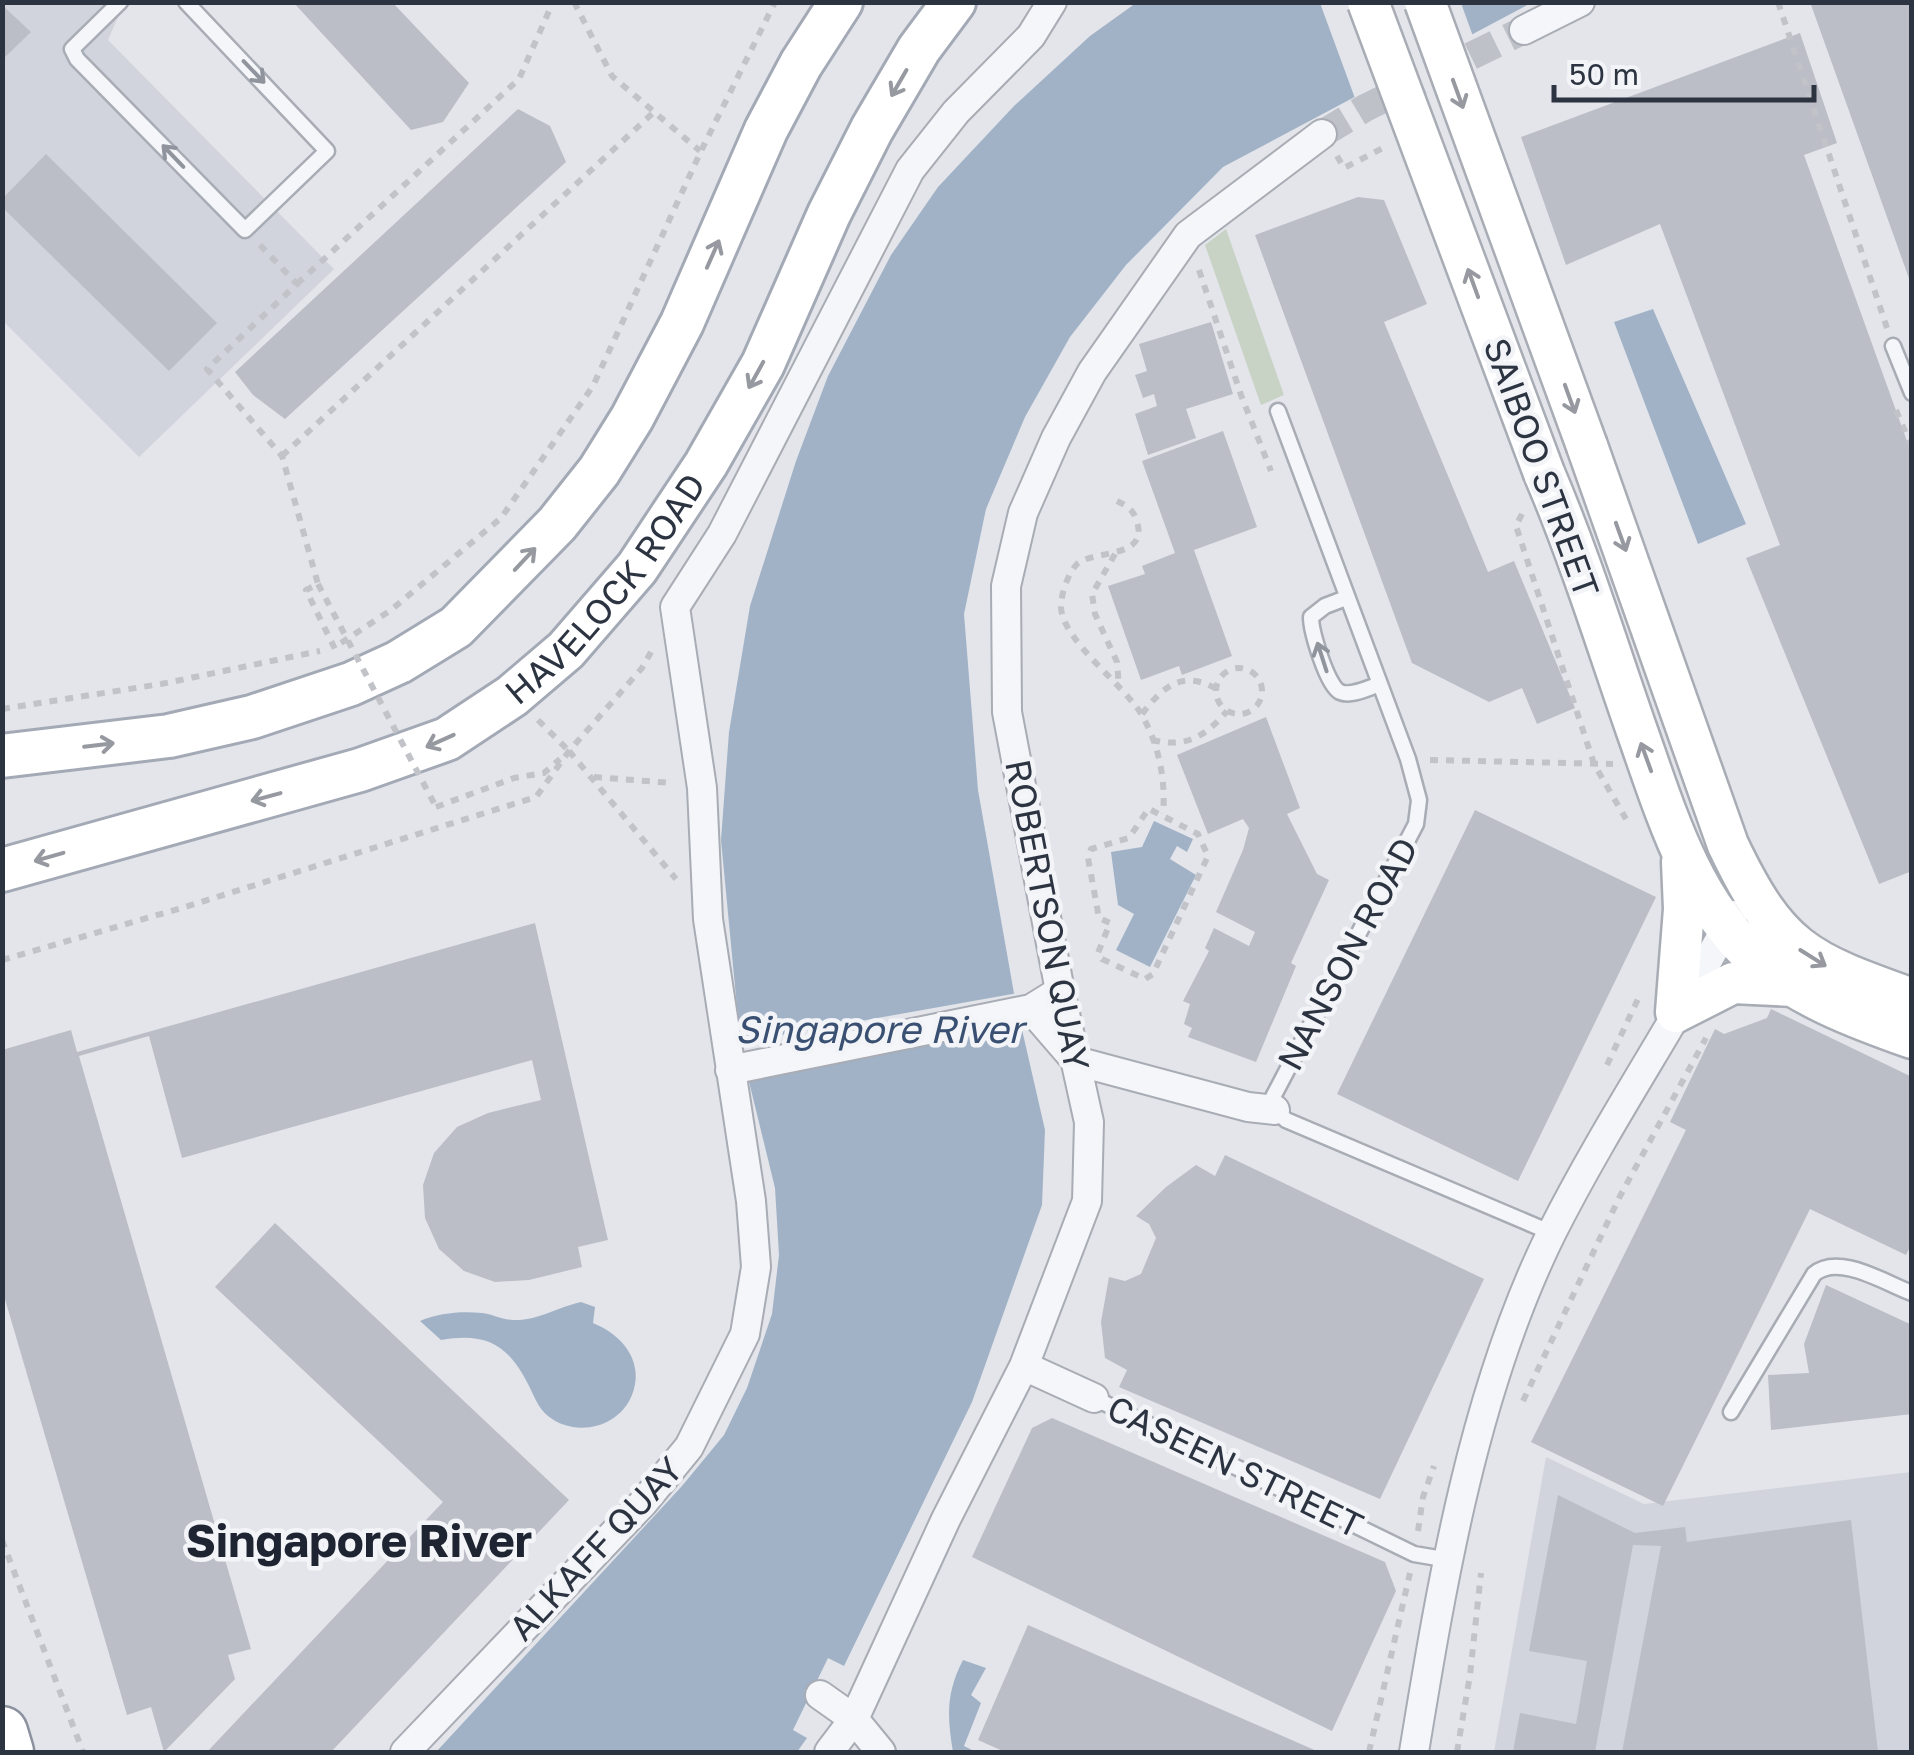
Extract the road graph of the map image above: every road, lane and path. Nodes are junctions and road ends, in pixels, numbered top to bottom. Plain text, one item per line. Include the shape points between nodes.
1 (120, 2) edge
2 (186, 2) edge
3 (553, 2) edge
4 (574, 2) edge
5 (775, 2) edge
6 (842, 2) edge
7 (954, 2) edge
8 (1052, 2) edge
9 (1368, 2) edge
10 (1424, 2) edge
11 (1580, 2) edge
12 (1778, 2) edge
13 (1524, 30) tunnel mouth
14 (654, 112) junction
15 (1416, 132) junction
16 (1322, 134) joint
17 (700, 152) junction
18 (245, 230) junction
19 (297, 284) junction
20 (1893, 346) joint
21 (1912, 393) edge
22 (1278, 412) dead end
23 (282, 456) junction
24 (1544, 473) junction
25 (1117, 501) dead end
26 (1114, 554) junction
27 (318, 584) junction
28 (1346, 598) junction
29 (675, 606) junction
30 (334, 648) junction
31 (1380, 684) junction
32 (1216, 688) junction
33 (1119, 689) junction
34 (2, 709) edge
35 (1227, 712) junction
36 (1142, 714) junction
37 (1152, 740) junction
38 (569, 751) junction
39 (2, 756) edge
40 (1408, 760) junction
41 (1594, 764) junction
42 (1649, 765) junction
43 (593, 777) junction
44 (664, 782) dead end
45 (1163, 814) junction
46 (1632, 828) dead end
47 (1681, 848) junction
48 (2, 870) edge
49 (1748, 887) junction
50 (708, 918) junction
51 (1726, 927) junction
52 (2, 960) edge
53 (1793, 986) junction
54 (1643, 988) dead end
55 (1060, 992) junction
56 (1912, 999) edge
57 (1031, 1009) junction
58 (1692, 1023) junction
59 (1912, 1038) edge
60 (1076, 1061) junction
61 (730, 1070) junction
62 (1600, 1079) dead end
63 (1275, 1110) junction
64 (1552, 1234) junction
65 (1912, 1293) edge
66 (1024, 1366) junction
67 (1094, 1398) joint
68 (1520, 1408) dead end
69 (1731, 1412) dead end
70 (1436, 1460) dead end
71 (2, 1540) edge
72 (1414, 1554) junction
73 (1449, 1560) junction
74 (1481, 1565) dead end
75 (820, 1695) dead end
76 (854, 1719) junction
77 (2, 1732) edge
78 (8, 1752) edge
79 (83, 1752) edge
80 (405, 1752) edge
81 (829, 1752) edge
82 (880, 1752) edge
83 (1369, 1752) edge
84 (1414, 1752) edge
85 (1457, 1752) edge

18 -> 1 lane via 76,59 72,49
2 -> 18 lane via 327,151
3 - 19 path via 519,79
4 - 14 path via 612,76
5 - 17 path
39 -> 6 main road, HAVELOCK ROAD via 169,736 252,717 352,684 456,627 557,524 632,418 682,323 766,130
7 -> 48 main road, HAVELOCK ROAD via 872,129 763,364 706,464 637,568 566,650 447,739 360,770
8 - 29 street via 1031,36 910,170 764,457
9 - 15 street, SAIBOO STREET, bridge
10 -> 49 street, SAIBOO STREET, bridge
11 - 13 street
12 - 20 path
14 - 17 path
14 - 23 path
15 - 16 path via 1344,168
24 -> 15 street, SAIBOO STREET, bridge
16 - 55 street, ROBERTSON QUAY via 1188,234 1092,372 1023,513 1006,586 1006,712
17 - 30 path via 593,386 501,518
18 - 19 path
19 - 23 path via 206,369
20 - 21 lane
22 - 28 lane, NANSON ROAD
23 - 27 path
24 - 41 path via 1516,526
42 -> 24 street, SAIBOO STREET
25 - 26 path via 1129,507 1139,528 1135,540
26 - 33 path via 1092,594 1117,662
26 - 33 path via 1089,556 1074,566 1061,610
27 - 30 path via 306,590
27 - 38 path, bridge via 436,806 544,773
28 - 31 lane, NANSON ROAD
31 -> 28 lane via 1350,694 1330,683 1312,617
29 - 38 path via 642,668
29 - 50 street, ALKAFF QUAY via 702,788
30 - 34 path
31 - 40 lane, NANSON ROAD
32 - 35 path
32 - 35 path via 1232,668 1258,675 1262,700 1240,715
32 - 36 path via 1200,680 1168,686
33 - 36 path
35 - 37 path via 1187,743
36 - 37 path
37 - 45 path via 1162,773
38 - 43 path
38 - 52 path via 536,798
40 - 41 path
40 - 63 lane, NANSON ROAD via 1419,800 1416,824 1273,1097
41 - 42 path
41 - 46 path
42 - 47 street, SAIBOO STREET
43 - 44 path
43 - 50 path
45 - 45 path via 1146,812 1129,838 1090,849 1088,858 1099,918 1110,924 1098,953 1145,979 1208,856 1198,834
47 - 51 street, SAIBOO STREET
47 - 58 street
49 - 51 street
49 -> 56 street, SAIBOO STREET via 1790,943 1821,964
50 - 61 street, ALKAFF QUAY
51 - 53 street, SAIBOO STREET
51 - 58 street
53 - 58 street via 1733,983
53 - 59 street
54 - 62 path
55 - 57 street
55 - 60 street, ROBERTSON QUAY
57 - 60 street
57 - 61 street
58 - 64 street
58 - 68 path via 1620,1198
60 - 63 street, NANSON ROAD
60 - 66 street, ROBERTSON QUAY via 1089,1122 1087,1201
61 - 80 street, ALKAFF QUAY via 756,1267 745,1334 689,1447
63 - 64 lane, NANSON ROAD
64 - 73 street via 1495,1372
65 - 69 lane via 1840,1265 1820,1269
66 - 67 street, CASEEN STREET
66 - 76 street, ROBERTSON QUAY
67 - 72 lane, CASEEN STREET
70 - 72 path
71 - 79 path
72 - 73 lane, CASEEN STREET
72 - 83 path
73 - 84 street
74 - 85 path
75 - 76 street
76 - 81 street, ROBERTSON QUAY
76 - 82 street
77 - 78 highway

